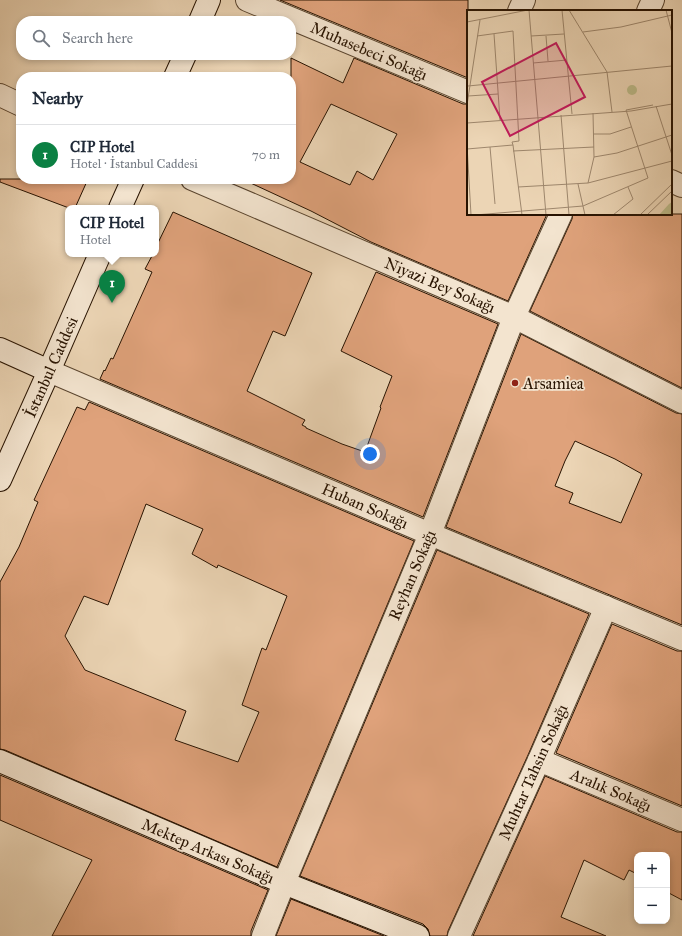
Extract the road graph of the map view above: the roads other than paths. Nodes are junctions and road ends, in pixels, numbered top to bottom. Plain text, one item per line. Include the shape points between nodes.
1 (209, 0) edge
2 (247, 0) edge
3 (524, 0) edge
4 (653, 0) edge
5 (519, 10) edge
6 (648, 10) edge
7 (202, 16) edge
8 (285, 16) edge
9 (296, 20) edge
10 (183, 60) edge
11 (177, 72) edge
12 (467, 92) edge
13 (0, 95) edge
14 (16, 103) edge
15 (672, 181) edge
16 (131, 184) edge
17 (204, 184) edge
18 (682, 186) edge
19 (121, 205) edge
20 (561, 215) edge
21 (99, 257) edge
22 (514, 317) junction
23 (0, 349) edge
24 (49, 371) junction
25 (682, 402) edge
26 (0, 480) edge
27 (430, 534) junction
28 (606, 607) junction
29 (682, 639) edge
30 (539, 760) junction
31 (0, 761) edge
32 (682, 820) edge
33 (284, 883) junction
34 (263, 936) edge
35 (418, 936) edge
36 (459, 936) edge

1 - 7 street
2 - 8 street, Muhasebeci Sokağı
3 - 5 street
4 - 6 street
9 - 12 street, Muhasebeci Sokağı
10 - 11 street
13 - 14 street
15 - 18 street
16 - 19 street
17 - 22 street, Niyazi Bey Sokağı
20 - 22 street, Reyhan Sokağı
21 - 24 street, İstanbul Caddesi
22 - 25 street, Niyazi Bey Sokağı
22 - 27 street, Reyhan Sokağı
23 - 24 street, Huban Sokağı
24 - 26 street, İstanbul Caddesi
24 - 27 street, Huban Sokağı
27 - 28 street, Huban Sokağı
27 - 33 street, Reyhan Sokağı
28 - 29 street, Huban Sokağı
28 - 30 street, Muhtar Tahsin Sokağı
30 - 32 street, Aralık Sokağı
30 - 36 street, Muhtar Tahsin Sokağı
31 - 33 street, Mektep Arkası Sokağı
33 - 34 street, Reyhan Sokağı
33 - 35 street, Mektep Arkası Sokağı

